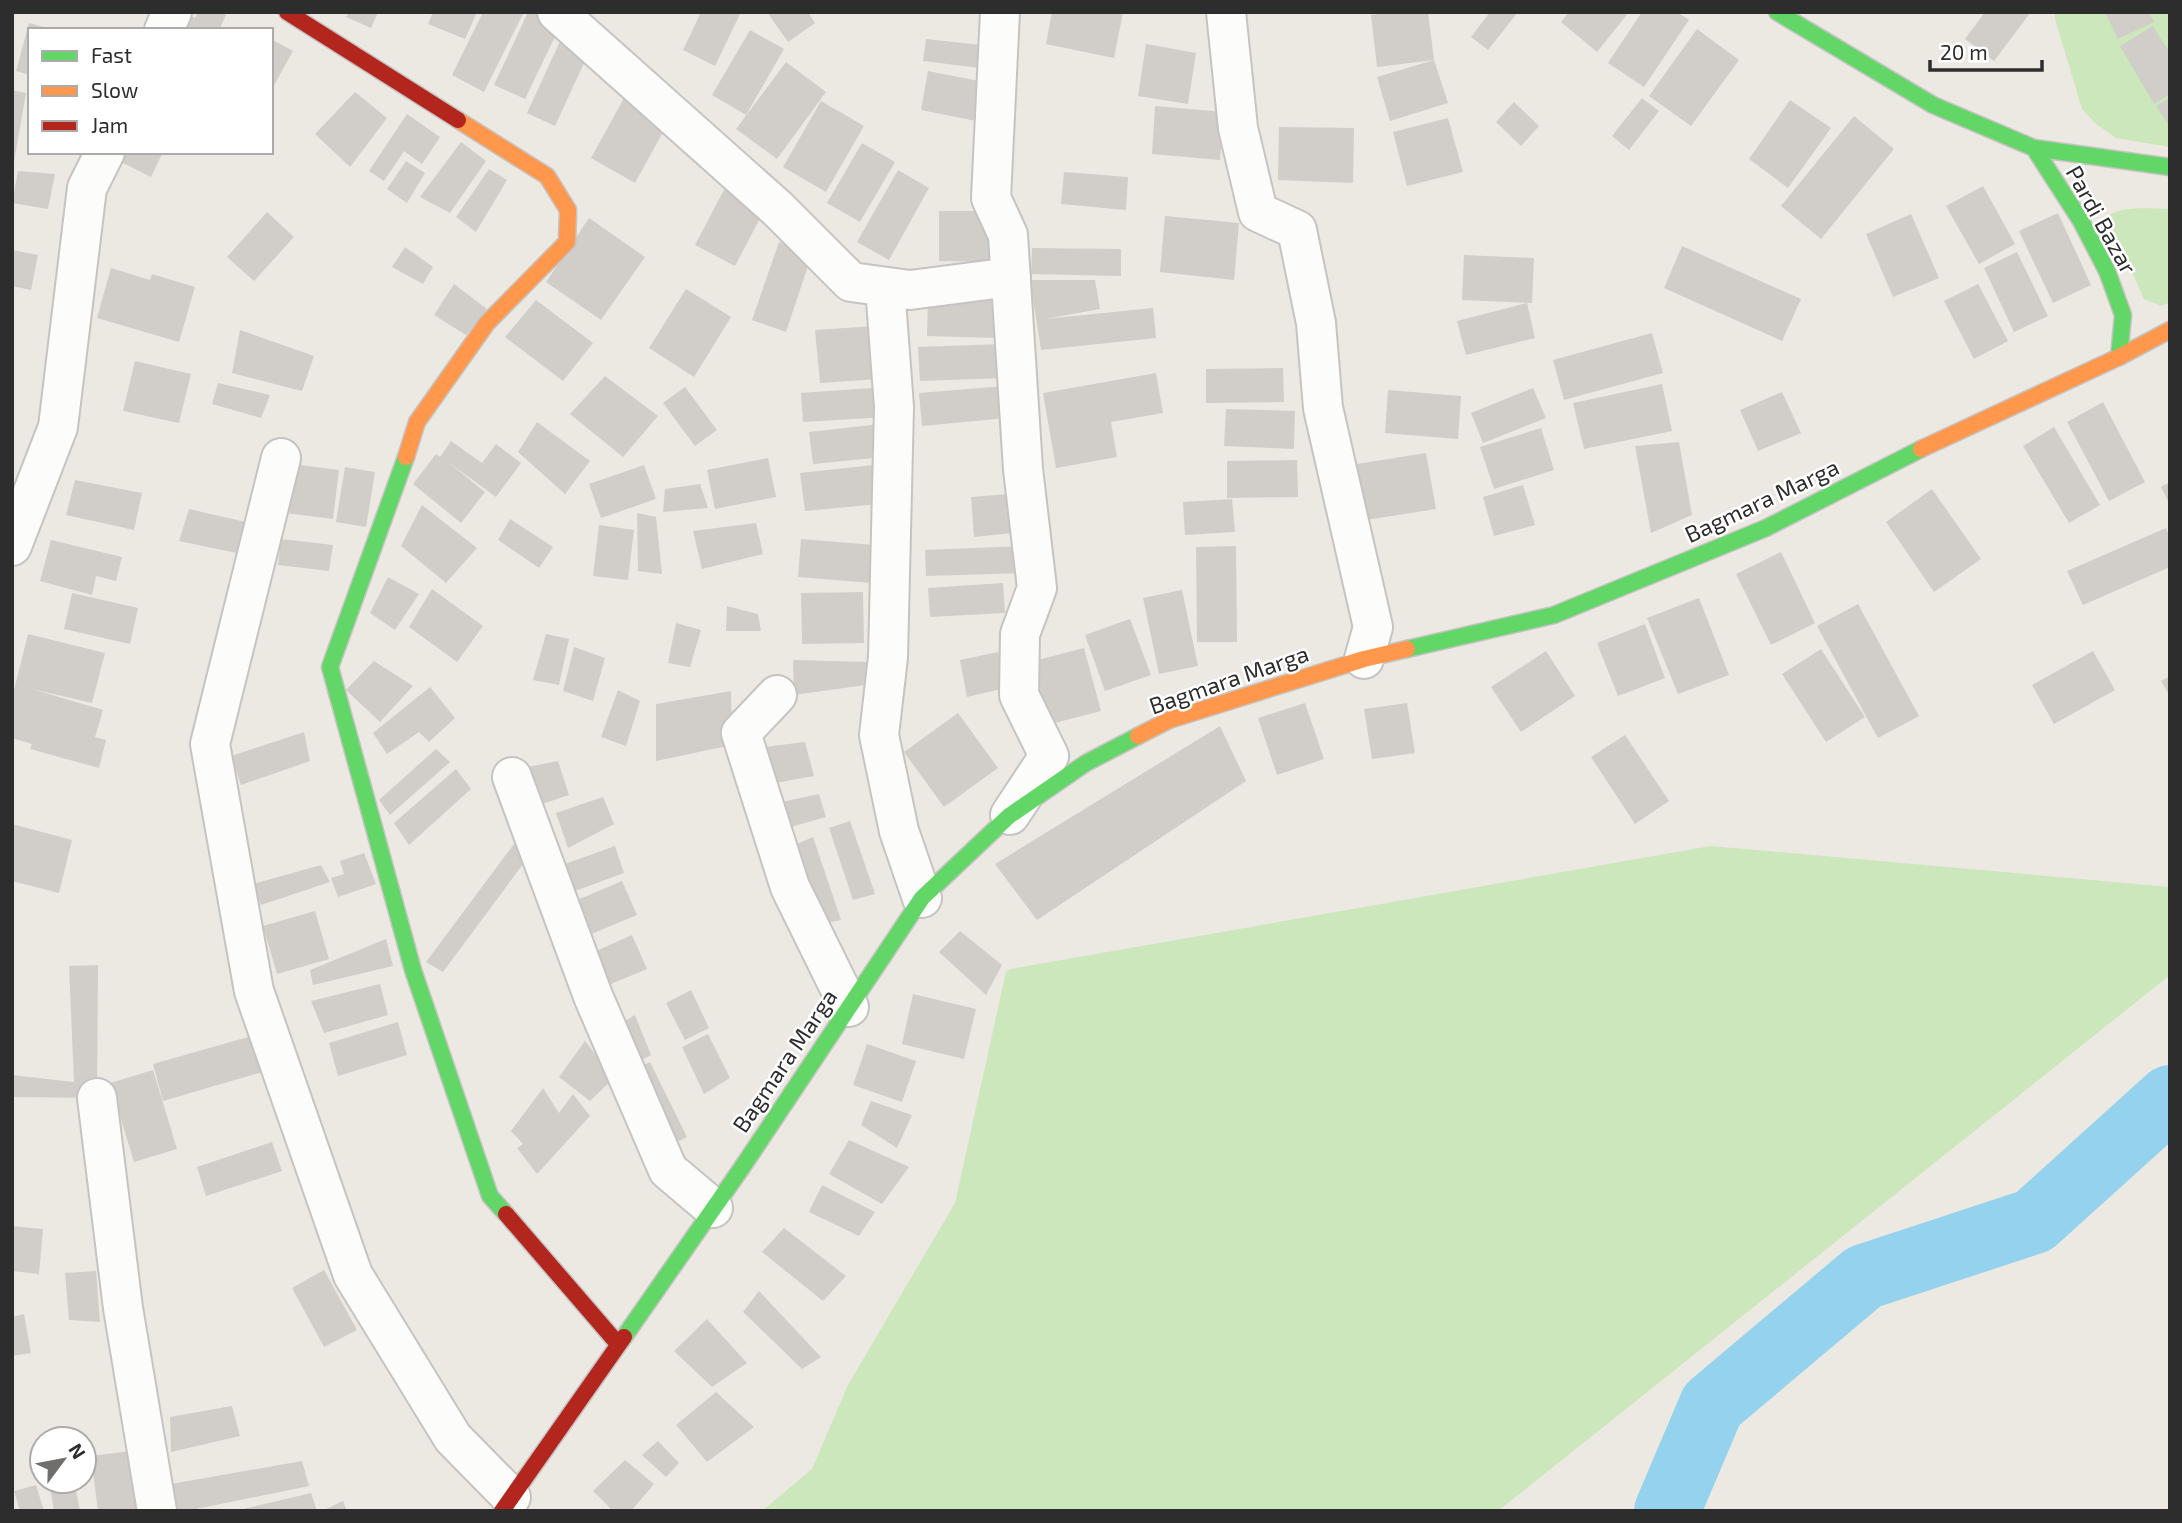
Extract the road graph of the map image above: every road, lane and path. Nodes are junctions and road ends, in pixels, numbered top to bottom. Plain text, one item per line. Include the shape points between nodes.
1 (172, 12) edge
2 (286, 12) edge
3 (557, 12) edge
4 (1000, 12) edge
5 (1226, 12) edge
6 (1777, 12) edge
7 (165, 28) edge
8 (2034, 148) junction
9 (103, 154) edge
10 (2170, 167) edge
11 (1010, 277) junction
12 (884, 287) junction
13 (2170, 330) edge
14 (2119, 357) junction
15 (281, 458) dead end
16 (12, 546) edge
17 (1364, 659) junction
18 (777, 695) dead end
19 (512, 778) dead end
20 (1009, 817) junction
21 (922, 898) junction
22 (849, 1007) junction
23 (97, 1098) dead end
24 (713, 1208) junction
25 (618, 1344) junction
26 (507, 1504) edge
27 (157, 1511) edge

1 - 7 street
2 - 25 main road via 547,176 568,210 567,242 487,323 417,422 330,667 413,970 490,1196
3 - 12 street via 778,209 851,282
4 - 11 street via 991,198 1008,235
5 - 17 street via 1238,128 1258,212 1297,230 1316,323 1323,408 1373,627
6 - 8 main road, Pardi Bazar via 1933,105
8 - 10 main road, Pardi Bazar
8 - 14 main road, Pardi Bazar via 2107,271 2123,315
9 - 16 street via 88,188 58,427
11 - 12 street via 910,290
11 - 20 street via 1023,469 1037,588 1020,634 1019,695 1049,756
12 - 21 street via 894,407 888,656 879,735 899,831
13 - 14 main road, Bagmara Marga
14 - 17 main road, Bagmara Marga via 1766,528 1554,615
15 - 26 street via 210,744 254,991 353,1275 453,1438
17 - 20 main road, Bagmara Marga via 1169,720 1086,763
18 - 22 street via 741,733 790,887
19 - 24 street via 593,996 668,1170
20 - 21 main road, Bagmara Marga
21 - 22 main road, Bagmara Marga
22 - 24 main road, Bagmara Marga
23 - 27 street via 122,1308
24 - 25 main road, Bagmara Marga
25 - 26 main road, Bagmara Marga

